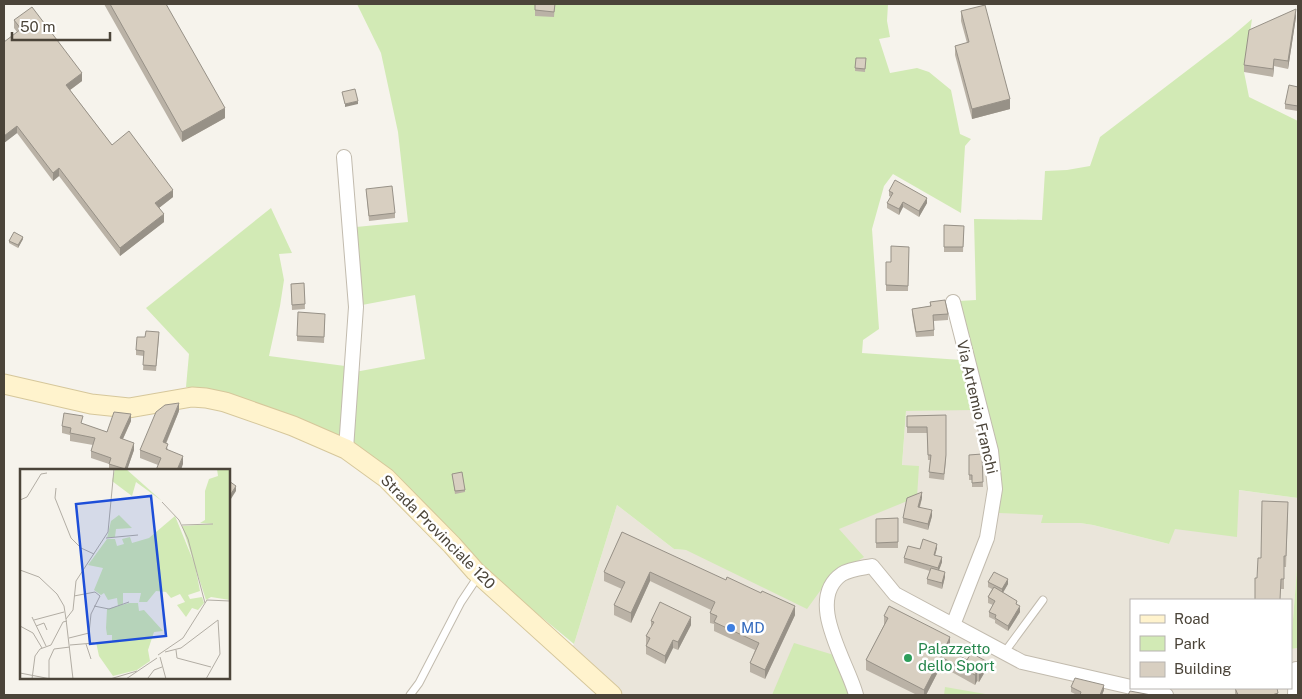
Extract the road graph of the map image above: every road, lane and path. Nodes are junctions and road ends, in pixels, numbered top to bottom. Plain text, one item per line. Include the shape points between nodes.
1 (344, 157) dead end
2 (953, 302) dead end
3 (4, 384) edge
4 (346, 450) junction
5 (480, 575) junction
6 (1043, 600) dead end
7 (953, 625) junction
8 (1004, 653) junction
9 (1296, 669) dead end
10 (1130, 688) edge
11 (1137, 689) edge
12 (410, 695) edge
13 (612, 695) edge
14 (856, 695) edge
15 (1166, 695) edge
16 (1295, 695) edge

1 - 4 street via 356,307
2 - 7 street, Via Artemio Franchi via 991,450 995,489 987,538
3 - 4 street, Strada Provinciale 120 via 129,408 192,397 206,398 293,426
4 - 5 street, Strada Provinciale 120 via 386,478
5 - 12 lane via 461,602
5 - 13 street, Strada Provinciale 120
6 - 8 lane
7 - 8 street
7 - 14 street via 895,594 872,566 844,573 829,590 827,618
8 - 10 street via 1022,662
9 - 16 street
11 - 15 street

